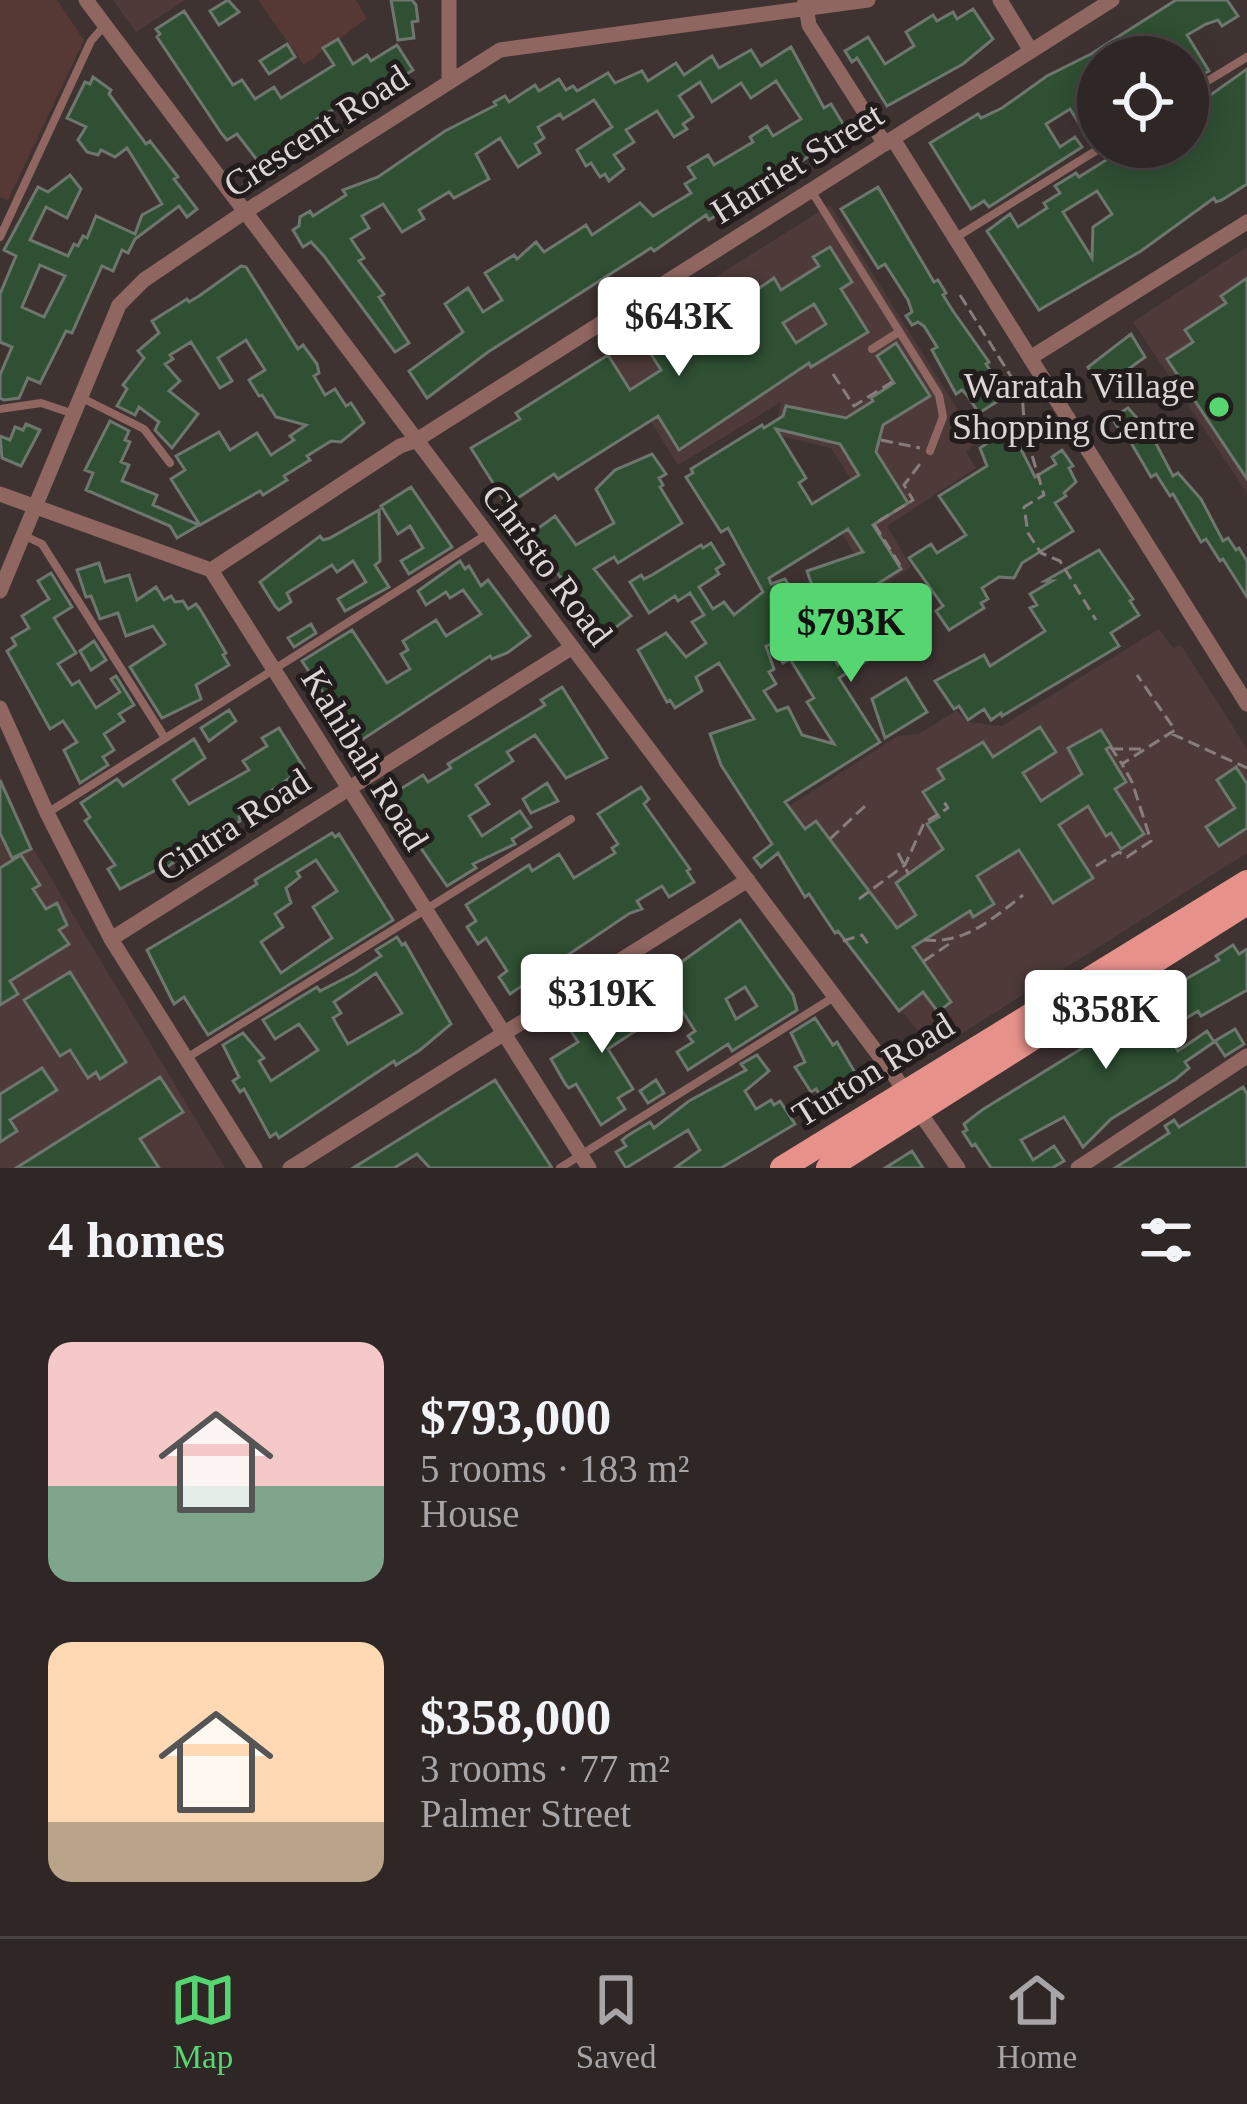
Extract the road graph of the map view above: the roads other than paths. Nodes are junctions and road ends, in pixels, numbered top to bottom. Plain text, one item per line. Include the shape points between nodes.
1 (86, 0) edge
2 (449, 0) edge
3 (868, 0) edge
4 (1000, 0) edge
5 (1112, 0) edge
6 (806, 4) edge
7 (104, 26) junction
8 (1031, 51) junction
9 (1247, 57) edge
10 (1209, 80) edge
11 (448, 82) junction
12 (888, 141) junction
13 (1077, 162) edge
14 (811, 190) junction
15 (243, 213) junction
16 (1247, 221) edge
17 (0, 237) edge
18 (955, 238) junction
19 (899, 332) junction
20 (872, 349) dead end
21 (1030, 358) junction
22 (77, 406) junction
23 (0, 409) edge
24 (415, 441) junction
25 (930, 451) road end
26 (170, 464) dead end
27 (0, 494) edge
28 (35, 508) junction
29 (486, 535) junction
30 (24, 536) junction
31 (211, 570) junction
32 (0, 591) edge
33 (571, 648) junction
34 (273, 670) junction
35 (1247, 704) edge
36 (0, 708) edge
37 (165, 738) junction
38 (347, 787) junction
39 (47, 813) junction
40 (571, 819) dead end
41 (748, 880) junction
42 (1247, 882) edge
43 (1247, 903) edge
44 (426, 910) junction
45 (111, 939) junction
46 (835, 996) junction
47 (505, 1035) junction
48 (1247, 1056) edge
49 (185, 1059) junction
50 (913, 1101) junction
51 (585, 1161) edge
52 (254, 1168) edge
53 (290, 1168) edge
54 (560, 1168) edge
55 (782, 1168) edge
56 (828, 1168) edge
57 (958, 1168) edge
58 (1078, 1168) edge

1 - 7 street, Christo Road
2 - 11 street
3 - 6 street, Crescent Road
4 - 8 street
5 - 8 street, Harriet Street
6 - 11 street, Crescent Road via 500,50
6 - 12 street via 809,25
7 - 15 street, Christo Road
7 - 17 lane
8 - 12 street, Harriet Street
9 - 10 lane
11 - 15 street, Crescent Road
12 - 14 street, Harriet Street
12 - 18 street
13 - 18 lane
14 - 19 lane
14 - 24 street, Harriet Street
15 - 22 street, Crescent Road via 119,304
15 - 24 street, Christo Road
16 - 21 street
18 - 21 street
19 - 20 lane
19 - 25 lane via 940,395 943,417
21 - 35 street
22 - 23 lane
22 - 26 lane via 144,429
22 - 28 street, Crescent Road
24 - 29 street, Christo Road
24 - 31 street, Harriet Street
27 - 28 street
28 - 30 street, Crescent Road
28 - 31 street
29 - 33 street, Christo Road
29 - 34 lane
30 - 32 street, Crescent Road
30 - 37 lane via 43,544
31 - 34 street, Kahibah Road
33 - 38 street, Cintra Road
33 - 41 street, Christo Road
34 - 37 lane
34 - 38 street, Kahibah Road
36 - 39 street
37 - 39 lane
38 - 44 street, Kahibah Road
38 - 45 street, Cintra Road
39 - 45 street
40 - 44 lane
41 - 46 street, Christo Road
41 - 47 street
42 - 50 main road, Turton Road
43 - 50 main road, Turton Road
44 - 47 street, Kahibah Road
44 - 49 lane
45 - 49 street
46 - 50 street, Christo Road
46 - 51 lane
47 - 51 street, Kahibah Road
47 - 53 street
48 - 58 street
49 - 52 street
50 - 55 main road, Turton Road
50 - 56 main road, Turton Road
50 - 57 street, Christo Road
51 - 54 lane

